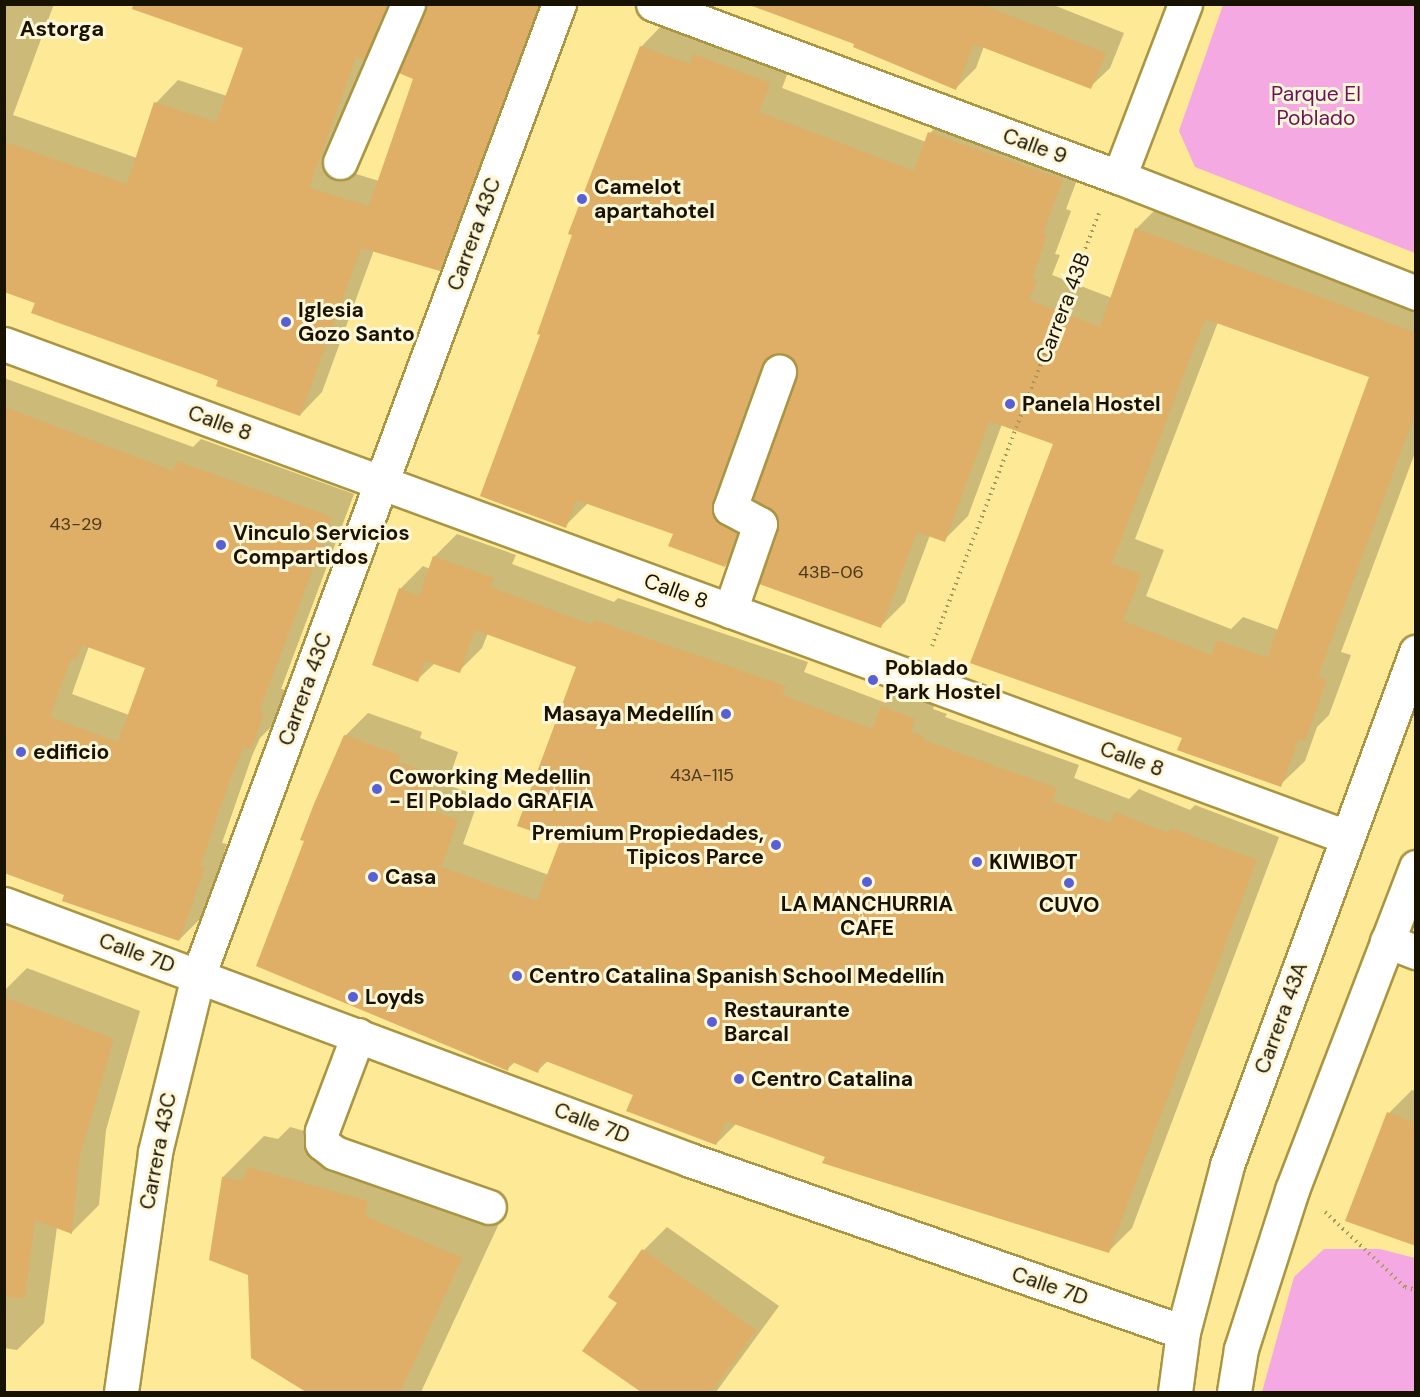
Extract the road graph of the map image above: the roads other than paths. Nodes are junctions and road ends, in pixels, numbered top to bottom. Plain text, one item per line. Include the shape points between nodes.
1 (408, 4) edge
2 (559, 4) edge
3 (653, 4) edge
4 (1185, 4) edge
5 (340, 162) dead end
6 (1119, 177) junction
7 (1416, 293) edge
8 (4, 344) edge
9 (779, 372) dead end
10 (382, 483) junction
11 (730, 611) junction
12 (1416, 652) edge
13 (1347, 837) junction
14 (1416, 867) edge
15 (4, 904) edge
16 (1401, 947) edge
17 (198, 976) junction
18 (358, 1035) junction
19 (489, 1207) dead end
20 (1183, 1332) junction
21 (121, 1392) edge
22 (1175, 1392) edge
23 (1234, 1392) edge

1 - 5 street
2 - 10 street, Carrera 43C
3 - 6 street, Calle 9
4 - 6 street
6 - 7 street, Calle 9
8 - 10 street, Calle 8
9 - 11 street via 730,508 760,524
10 - 11 street, Calle 8
10 - 17 street, Carrera 43C
11 - 13 street, Calle 8
12 - 13 street, Carrera 43A
13 - 20 street, Carrera 43A via 1227,1165
14 - 16 street
15 - 17 street, Calle 7D
16 - 23 street via 1292,1190 1241,1349
17 - 18 street, Calle 7D
17 - 21 street, Carrera 43C via 155,1152
18 - 19 street via 322,1131 322,1143 335,1153
18 - 20 street, Calle 7D via 690,1160
20 - 22 street, Carrera 43A

